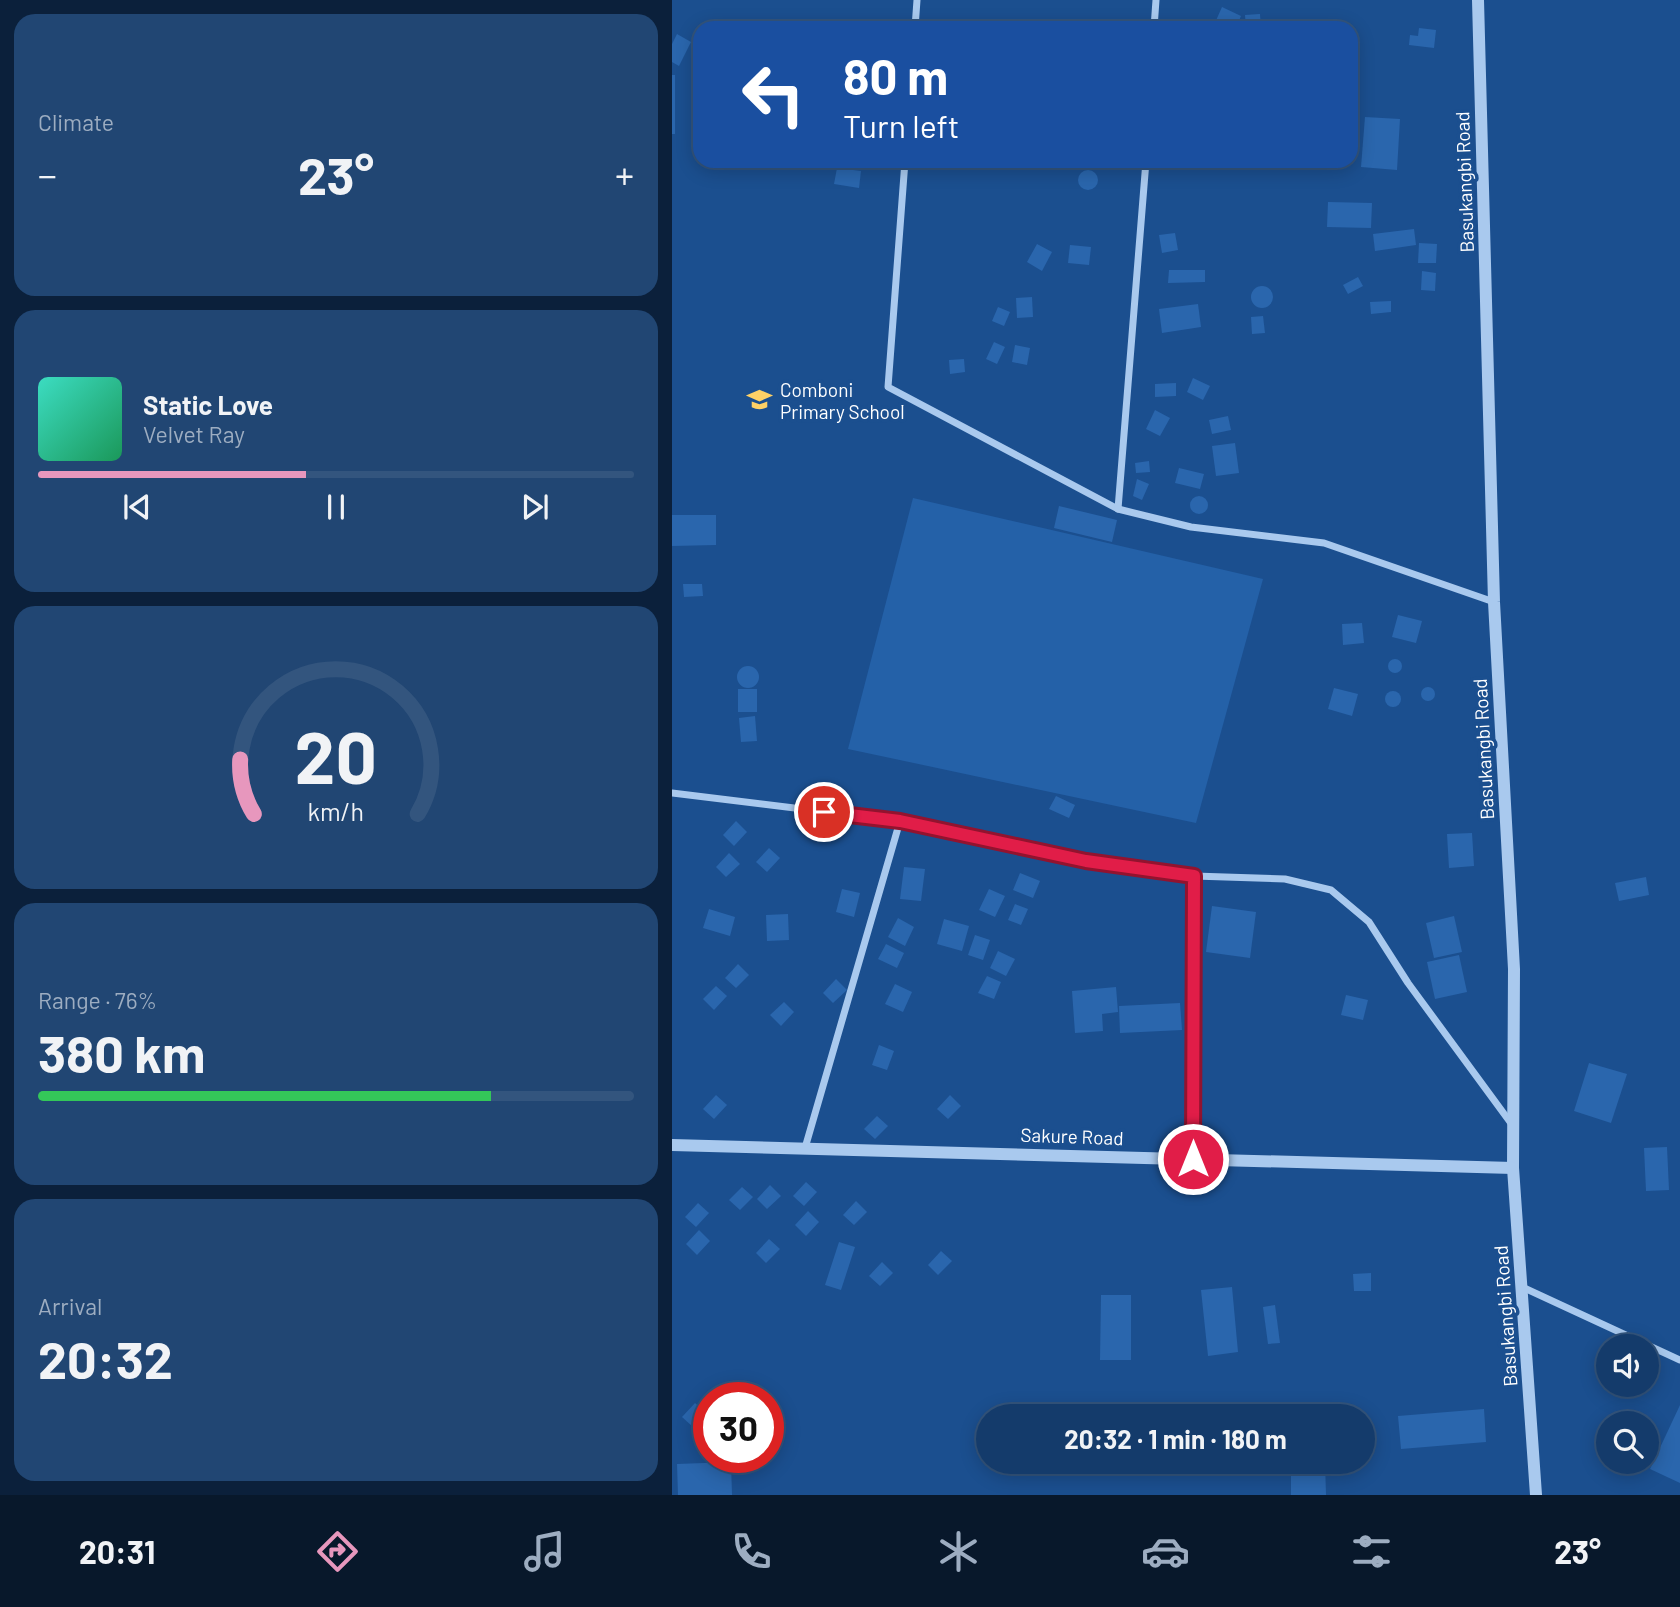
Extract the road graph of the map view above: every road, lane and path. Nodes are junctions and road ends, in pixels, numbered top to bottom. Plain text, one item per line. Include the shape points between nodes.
1 (917, 0) edge
2 (1156, 0) edge
3 (1478, 0) edge
4 (916, 21) edge
5 (1154, 21) edge
6 (904, 168) edge
7 (1145, 168) edge
8 (1118, 509) junction
9 (1494, 602) junction
10 (672, 793) edge
11 (900, 821) junction
12 (1194, 876) junction
13 (1513, 1127) junction
14 (672, 1145) edge
15 (805, 1148) junction
16 (1193, 1159) junction
17 (1513, 1168) junction
18 (1522, 1287) junction
19 (1680, 1360) edge
20 (1536, 1495) edge

1 - 4 street
2 - 5 street
3 - 9 street, Basukangbi Road
6 - 8 street via 888,387
7 - 8 street
8 - 9 street via 1191,527 1324,543
9 - 13 street, Basukangbi Road via 1514,969
10 - 11 street
11 - 12 street via 1086,861
11 - 15 street
12 - 13 street via 1285,879 1331,890 1369,922 1408,984
12 - 16 street
13 - 17 street, Basukangbi Road
14 - 15 street, Sakure Road
15 - 16 street, Sakure Road
16 - 17 street, Sakure Road
17 - 18 street, Basukangbi Road
18 - 19 street
18 - 20 street, Basukangbi Road

